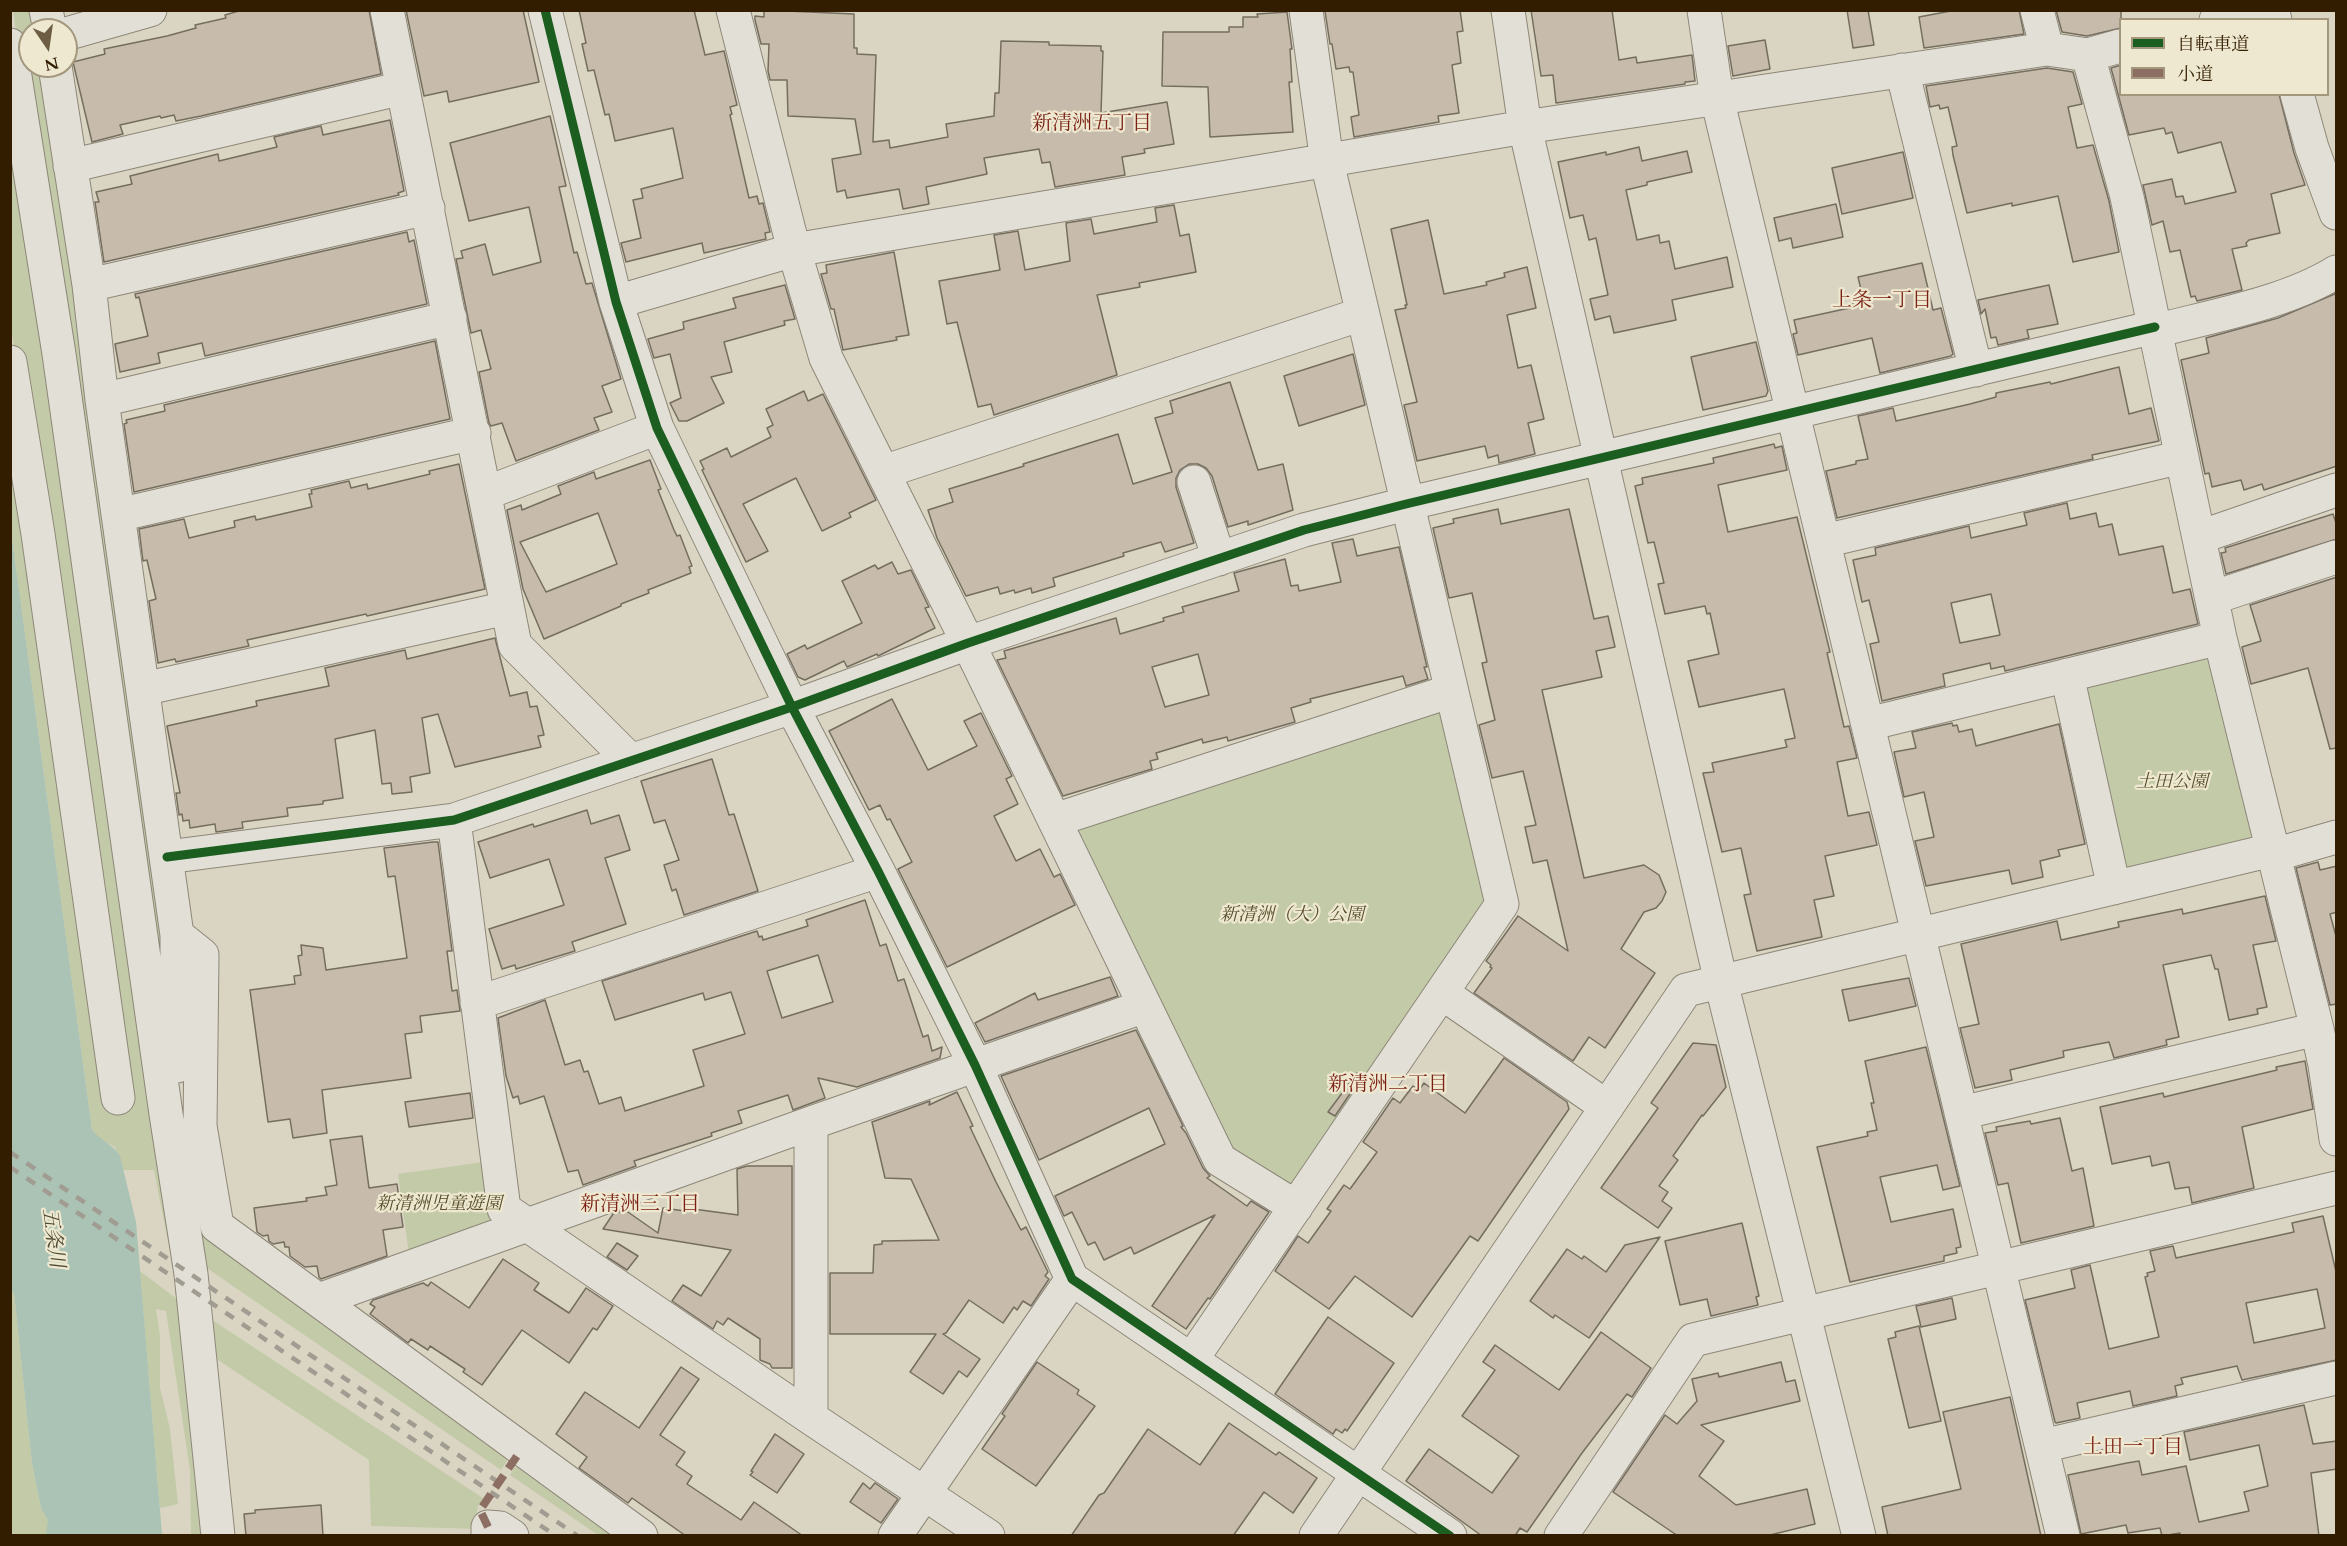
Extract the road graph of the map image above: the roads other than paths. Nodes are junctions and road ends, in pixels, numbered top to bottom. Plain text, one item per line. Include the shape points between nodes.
1 (150, 10) edge
2 (387, 10) edge
3 (545, 10) edge
4 (733, 10) edge
5 (1306, 10) edge
6 (1508, 10) edge
7 (1704, 10) edge
8 (2037, 10) edge
9 (2248, 10) edge
10 (2222, 18) edge
11 (78, 31) edge
12 (10, 45) edge
13 (2119, 47) edge
14 (2048, 49) junction
15 (2088, 55) junction
16 (1902, 70) junction
17 (57, 78) edge
18 (403, 88) junction
19 (2298, 96) edge
20 (1717, 98) junction
21 (1526, 127) junction
22 (1327, 162) junction
23 (70, 166) junction
24 (428, 208) junction
25 (2337, 213) edge
26 (794, 250) junction
27 (2337, 272) edge
28 (89, 285) junction
29 (616, 302) junction
30 (1362, 314) junction
31 (450, 318) junction
32 (2155, 329) junction
33 (10, 362) edge
34 (1976, 370) junction
35 (102, 400) junction
36 (1794, 413) junction
37 (657, 428) junction
38 (474, 433) junction
39 (2182, 457) junction
40 (1601, 459) junction
41 (883, 472) junction
42 (1194, 482) dead end
43 (2337, 490) edge
44 (486, 493) junction
45 (1406, 504) junction
46 (118, 515) junction
47 (2200, 537) junction
48 (1824, 541) junction
49 (2337, 557) edge
50 (1218, 559) junction
51 (2212, 598) junction
52 (507, 608) junction
53 (2220, 638) junction
54 (968, 643) junction
55 (2067, 675) junction
56 (143, 689) junction
57 (1451, 692) junction
58 (792, 708) junction
59 (1868, 723) junction
60 (631, 761) junction
61 (454, 820) junction
62 (1055, 820) junction
63 (2337, 837) edge
64 (2273, 853) junction
65 (167, 857) junction
66 (878, 872) junction
67 (2114, 888) junction
68 (1918, 933) junction
69 (177, 935) junction
70 (1721, 982) junction
71 (1442, 993) junction
72 (477, 1003) junction
73 (1145, 1006) junction
74 (2317, 1029) junction
75 (2331, 1064) edge
76 (975, 1065) junction
77 (118, 1098) dead end
78 (1607, 1107) junction
79 (1961, 1113) junction
80 (166, 1114) junction
81 (811, 1123) junction
82 (2337, 1139) edge
83 (2337, 1188) edge
84 (1296, 1207) junction
85 (527, 1225) junction
86 (1999, 1267) junction
87 (1072, 1279) junction
88 (319, 1300) junction
89 (1805, 1314) junction
90 (1192, 1359) junction
91 (2337, 1378) edge
92 (811, 1418) junction
93 (2042, 1446) junction
94 (1358, 1474) junction
95 (924, 1492) junction
96 (218, 1536) edge
97 (488, 1536) edge
98 (512, 1536) edge
99 (641, 1536) edge
100 (895, 1536) edge
101 (988, 1536) edge
102 (1316, 1536) edge
103 (1450, 1536) edge
104 (1561, 1536) edge
105 (1859, 1536) edge
106 (2063, 1536) edge

1 - 11 street
2 - 18 street
3 - 29 street
4 - 26 street
5 - 22 street
6 - 21 street
7 - 20 street
8 - 14 street
9 - 10 street
12 - 80 street via 62,377
13 - 15 street
14 - 15 street
14 - 16 street
15 - 32 street via 2127,197
16 - 20 street
16 - 34 street
17 - 23 street
18 - 23 street
18 - 24 street
19 - 25 street
20 - 21 street
20 - 36 street
21 - 22 street
21 - 40 street
22 - 26 street
22 - 30 street
23 - 28 street
24 - 28 street
24 - 31 street
26 - 29 street
26 - 41 street via 826,358
27 - 32 street via 2280,297
28 - 35 street
29 - 37 street
30 - 41 street
30 - 45 street
31 - 35 street
31 - 38 street
32 - 34 street
32 - 39 street
33 - 77 street
34 - 36 street
35 - 46 street
36 - 40 street
36 - 48 street
37 - 44 street
37 - 58 street
38 - 44 street
38 - 46 street
39 - 47 street
39 - 48 street
40 - 45 street
40 - 70 street
41 - 54 street
42 - 50 street
43 - 47 street
44 - 52 street
45 - 50 street
45 - 57 street
46 - 56 street
47 - 51 street
48 - 59 street
49 - 51 street
50 - 54 street
51 - 53 street
52 - 56 street
52 - 60 street via 515,645
53 - 55 street
53 - 64 street
54 - 58 street
54 - 62 street
55 - 59 street
55 - 67 street
56 - 65 street
57 - 62 street
57 - 71 street via 1502,904
58 - 60 street
58 - 66 street
59 - 68 street
60 - 61 street
61 - 65 street
61 - 72 street
62 - 73 street
63 - 64 street
64 - 67 street
64 - 74 street
65 - 69 street
66 - 72 street
66 - 76 street
67 - 68 street
68 - 70 street
68 - 79 street
69 - 80 street via 177,1078
69 - 88 street via 202,955 200,1126 217,1226
70 - 78 street via 1686,990
70 - 89 street
71 - 78 street
71 - 84 street
72 - 85 street via 504,1209
73 - 76 street
73 - 84 street via 1220,1160
74 - 75 street
74 - 79 street
75 - 82 street
76 - 81 street
76 - 87 street
78 - 94 street
79 - 86 street
80 - 96 street via 191,1274
81 - 85 street
81 - 92 street
83 - 86 street
84 - 90 street
85 - 88 street
85 - 92 street
86 - 89 street
86 - 93 street
87 - 90 street
87 - 95 street
88 - 99 street
89 - 104 street via 1693,1340
89 - 105 street
90 - 94 street
91 - 93 street
92 - 95 street
93 - 106 street
94 - 102 street
94 - 103 street
95 - 100 street
95 - 101 street
97 - 98 street via 488,1527 500,1528

